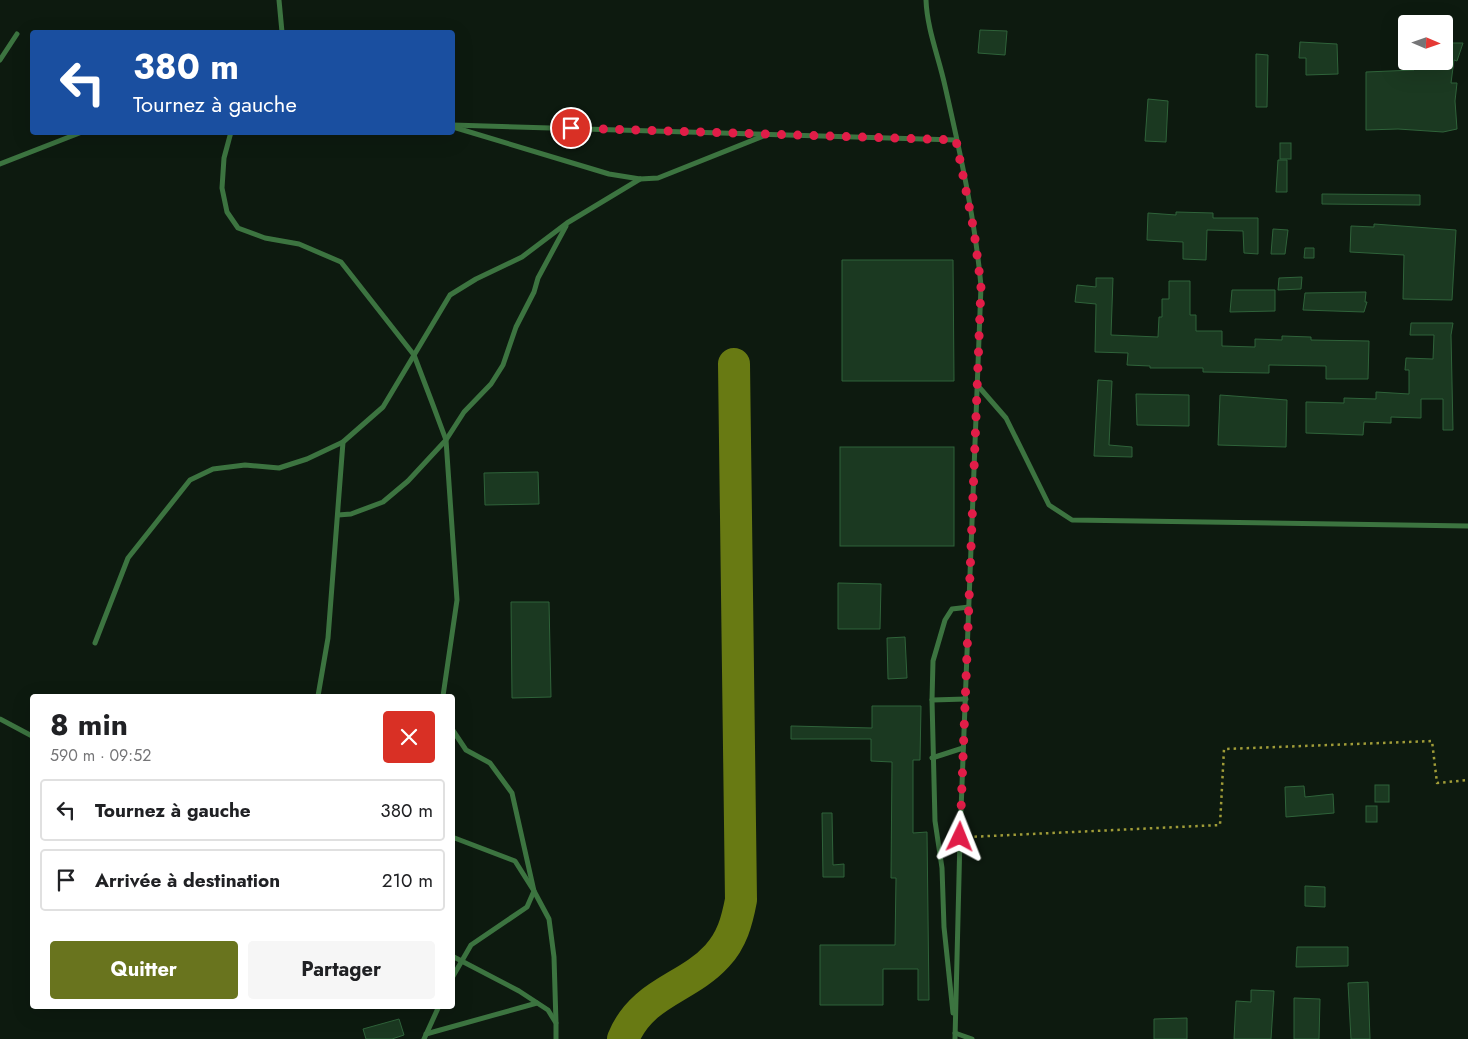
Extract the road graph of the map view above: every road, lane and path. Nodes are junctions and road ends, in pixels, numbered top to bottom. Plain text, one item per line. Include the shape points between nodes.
1 (279, 0) edge
2 (926, 0) edge
3 (282, 30) edge
4 (17, 34) dead end
5 (0, 60) edge
6 (455, 126) edge
7 (455, 127) edge
8 (768, 134) junction
9 (74, 135) edge
10 (230, 135) edge
11 (956, 140) junction
12 (0, 164) edge
13 (640, 179) junction
14 (567, 223) junction
15 (414, 355) junction
16 (978, 386) junction
17 (446, 440) junction
18 (342, 442) junction
19 (338, 515) junction
20 (1468, 526) edge
21 (969, 607) junction
22 (95, 643) dead end
23 (318, 694) edge
24 (443, 694) edge
25 (966, 699) junction
26 (932, 700) junction
27 (0, 719) edge
28 (455, 734) edge
29 (30, 735) edge
30 (964, 748) junction
31 (932, 758) junction
32 (1468, 780) edge
33 (960, 837) junction
34 (455, 839) edge
35 (534, 891) junction
36 (455, 957) edge
37 (461, 960) junction
38 (455, 972) edge
39 (537, 1003) junction
40 (438, 1009) edge
41 (556, 1023) junction
42 (955, 1036) edge
43 (425, 1037) edge
44 (556, 1039) edge
45 (972, 1039) edge

1 - 3 lane
2 - 11 lane
4 - 5 lane
6 - 8 lane
7 - 13 lane via 609,174
8 - 11 lane
8 - 13 lane via 658,178
9 - 12 lane
10 - 15 lane via 224,158 222,188 227,212 238,228 265,238 300,244 341,262
11 - 16 lane via 981,286
13 - 14 lane
14 - 15 lane via 522,257 476,278 450,295
14 - 17 lane via 524,309 503,365 491,384 464,412
15 - 17 lane
15 - 18 lane via 383,408
16 - 20 lane via 1006,418 1049,504 1072,520
16 - 21 lane
17 - 19 lane via 383,502 351,514
17 - 24 lane via 457,600
18 - 19 lane
18 - 22 lane via 279,468 245,465 213,469 190,480 128,558
19 - 23 lane via 328,638
21 - 25 lane
21 - 26 lane via 952,609 944,620 933,662
25 - 26 lane
25 - 30 lane
26 - 31 lane
27 - 29 lane
28 - 35 lane via 466,750 490,763 512,793
30 - 31 lane
30 - 33 lane
31 - 42 lane
32 - 33 path via 1437,784 1432,741 1224,749 1220,825
33 - 42 lane
34 - 35 lane via 515,861
35 - 37 lane via 527,907 477,941
35 - 41 lane via 549,920
36 - 37 lane
37 - 38 lane
37 - 39 lane
39 - 41 lane via 552,1013
39 - 43 lane
40 - 43 lane
41 - 44 lane
42 - 45 lane

